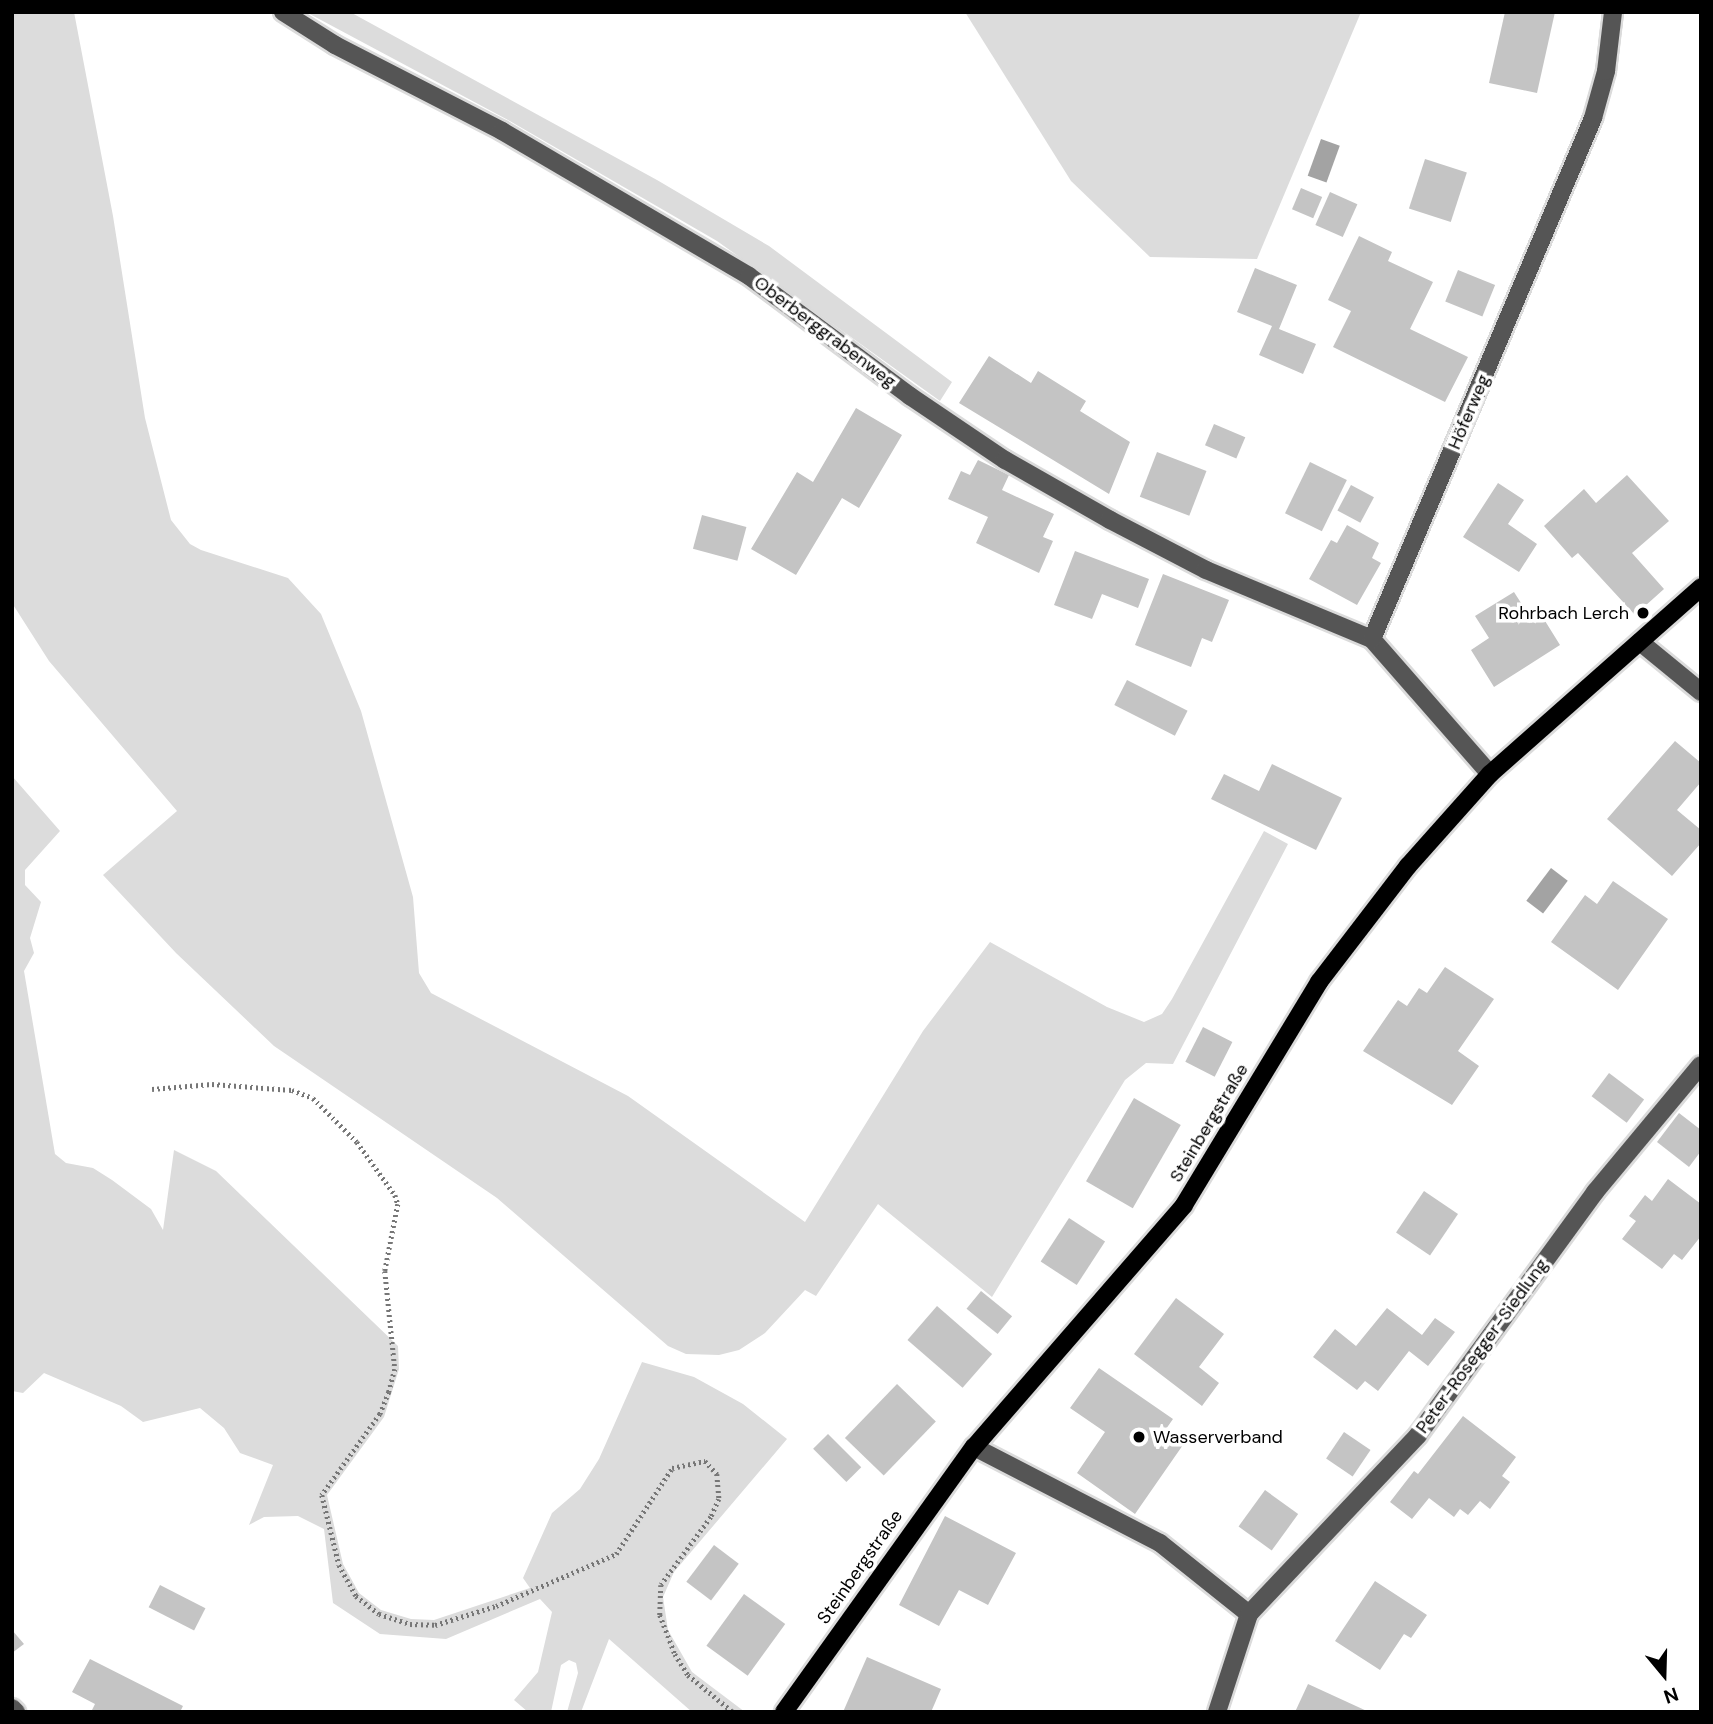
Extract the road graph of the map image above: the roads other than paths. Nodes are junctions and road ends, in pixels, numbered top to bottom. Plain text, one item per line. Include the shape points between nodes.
1 (283, 12) edge
2 (1613, 12) edge
3 (1701, 587) edge
4 (1372, 639) junction
5 (1640, 642) junction
6 (1701, 692) edge
7 (1490, 774) junction
8 (1701, 1065) edge
9 (974, 1447) junction
10 (1249, 1614) junction
11 (12, 1708) edge
12 (16, 1712) edge
13 (784, 1712) edge
14 (1217, 1712) edge

1 - 4 street, Oberberggrabenweg via 335,45 502,131 749,276 1005,460 1206,570
2 - 4 street, Höferweg via 1606,71 1593,118
3 - 5 main road, Steinbergstraße
4 - 7 street
5 - 6 street
5 - 7 main road, Steinbergstraße
7 - 9 main road, Steinbergstraße via 1408,866 1326,972 1184,1205
8 - 10 street, Peter-Rosegger-Siedlung via 1595,1192 1418,1435
9 - 10 street via 1160,1543
9 - 13 main road, Steinbergstraße
10 - 14 street, Peter-Rosegger-Siedlung
11 - 12 street

